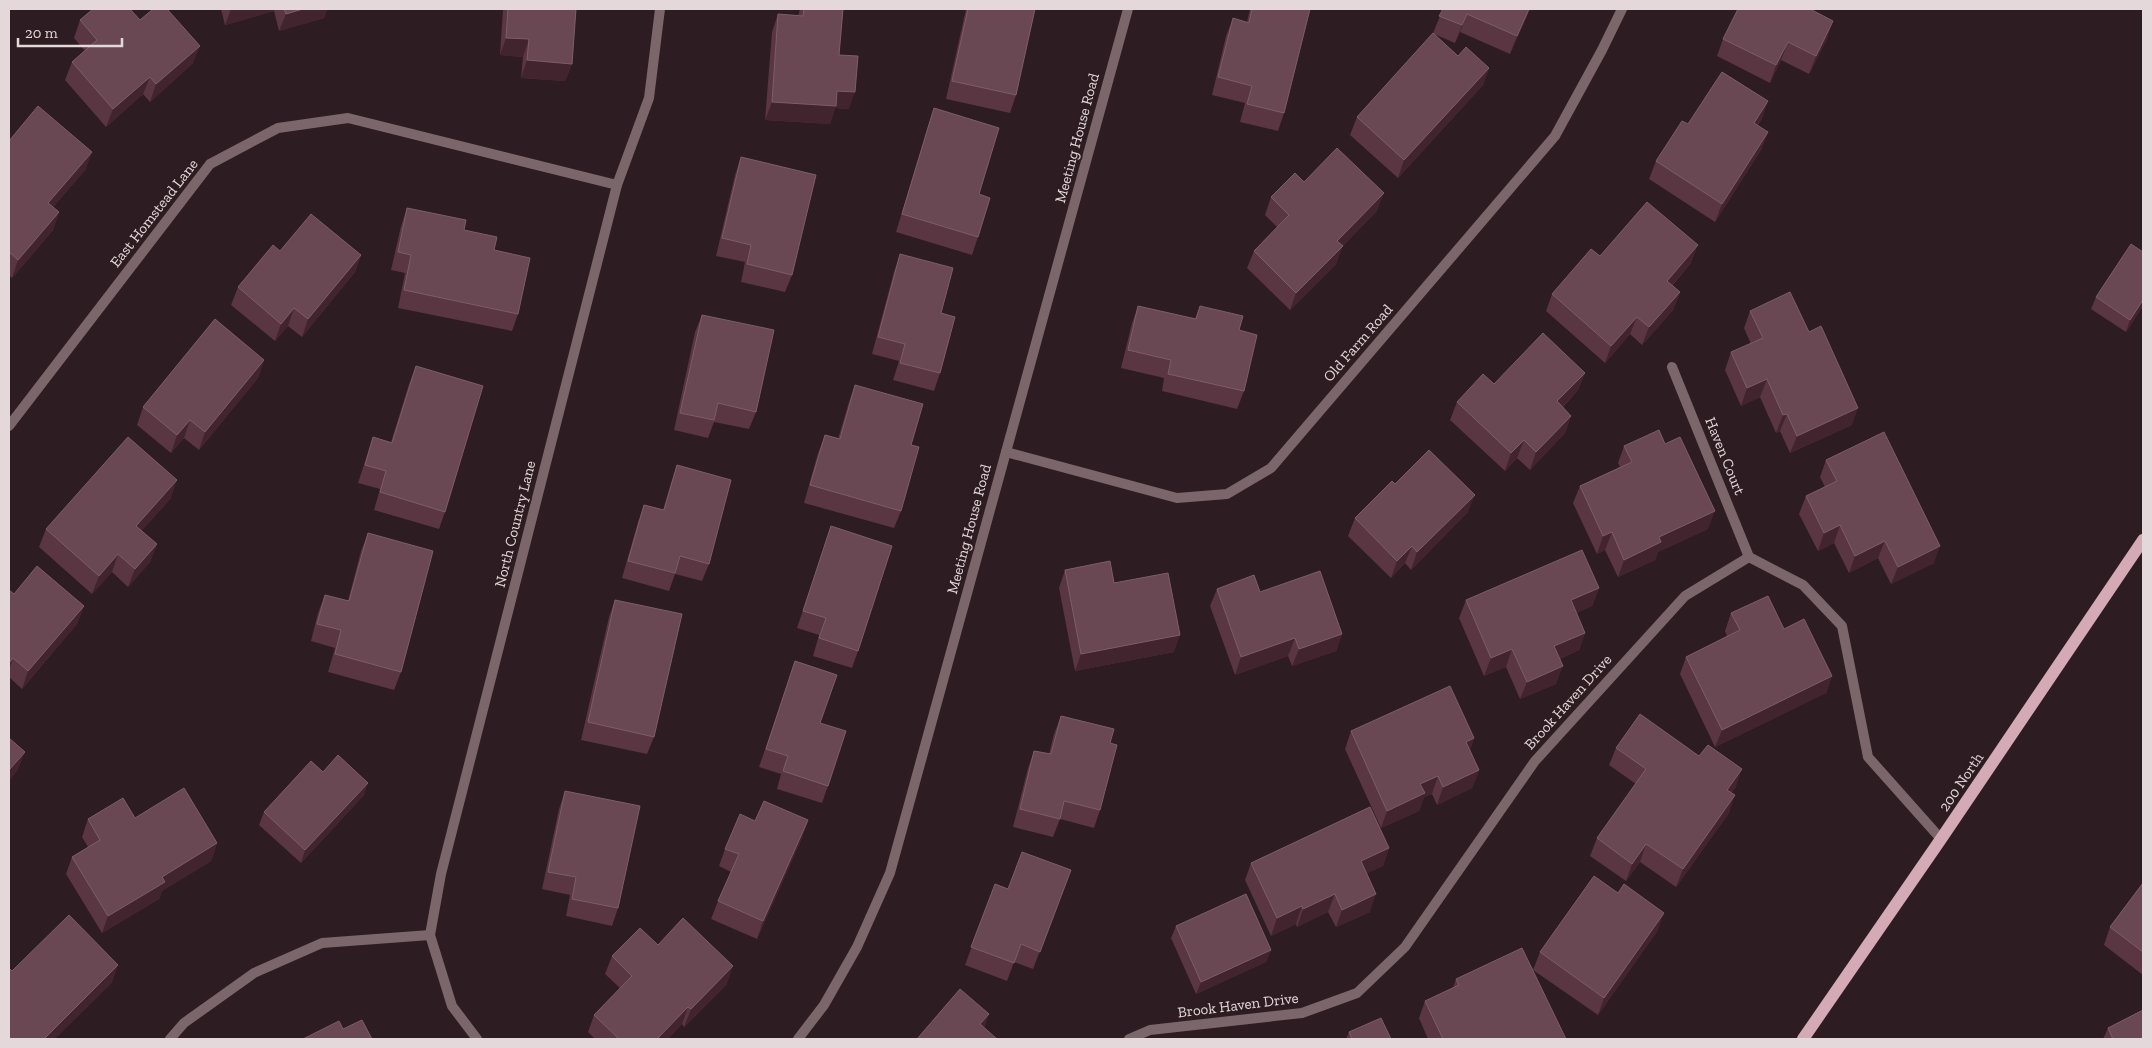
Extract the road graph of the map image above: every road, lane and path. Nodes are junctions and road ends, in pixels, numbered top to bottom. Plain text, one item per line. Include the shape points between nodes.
1 (660, 9) edge
2 (1128, 9) edge
3 (1622, 9) edge
4 (617, 185) junction
5 (1672, 367) dead end
6 (9, 426) edge
7 (1006, 452) junction
8 (2143, 540) edge
9 (1749, 557) junction
10 (1941, 839) junction
11 (430, 935) junction
12 (170, 1039) edge
13 (477, 1039) edge
14 (798, 1039) edge
15 (1129, 1039) edge
16 (1803, 1039) edge

1 - 4 street, North Country Lane via 649,98
2 - 7 street, Meeting House Road
3 - 7 street, Old Farm Road via 1555,136 1271,468 1227,494 1177,498
4 - 6 street, East Homstead Lane via 348,118 278,128 210,164
4 - 11 street, North Country Lane via 441,874
5 - 9 street, Haven Court
7 - 14 street, Meeting House Road via 890,873 858,947 824,1005
8 - 10 main road, 200 North
9 - 10 street via 1803,585 1842,626 1868,757
9 - 15 street, Brook Haven Drive via 1685,596 1535,760 1405,947 1357,993 1302,1013 1150,1030
10 - 16 main road, 200 North
11 - 12 street via 322,943 254,973 184,1022
11 - 13 street, North Country Lane via 452,1006

